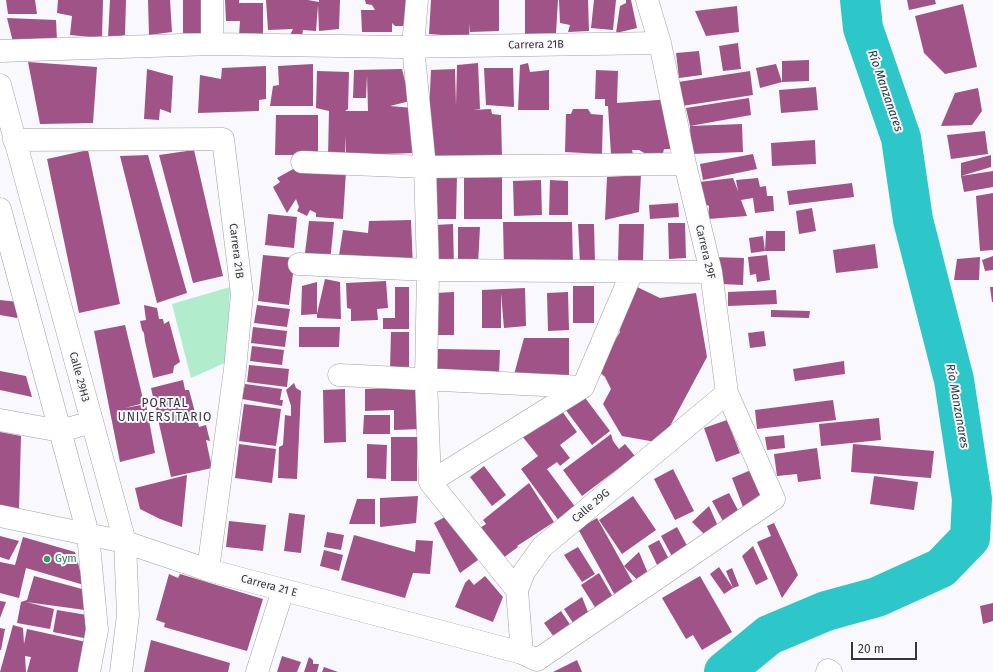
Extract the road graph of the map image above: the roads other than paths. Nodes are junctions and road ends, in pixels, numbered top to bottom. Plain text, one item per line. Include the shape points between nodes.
1 (212, 0) edge
2 (417, 0) edge
3 (647, 0) edge
4 (660, 43) junction
5 (212, 44) junction
6 (413, 46) junction
7 (0, 51) edge
8 (0, 85) edge
9 (14, 140) junction
10 (302, 162) dead end
11 (685, 164) junction
12 (425, 167) junction
13 (0, 209) edge
14 (299, 264) dead end
15 (428, 270) junction
16 (632, 272) junction
17 (711, 272) junction
18 (340, 375) dead end
19 (426, 379) junction
20 (583, 387) junction
21 (727, 392) junction
22 (0, 420) edge
23 (91, 422) junction
24 (61, 431) junction
25 (430, 482) junction
26 (0, 516) edge
27 (88, 534) junction
28 (125, 542) junction
29 (208, 570) junction
30 (283, 590) junction
31 (518, 590) junction
32 (530, 662) edge
33 (88, 672) edge
34 (121, 672) edge
35 (257, 672) edge

1 - 5 street
2 - 6 street
3 - 4 street, Carrera 29F
4 - 6 street, Carrera 21B
4 - 11 street, Carrera 29F
5 - 6 street, Carrera 21B
5 - 7 street, Carrera 21B
6 - 12 street
8 - 9 street, Calle 29H3
9 - 23 street, Calle 29H3
9 - 29 street, Carrera 21B via 222,139 242,294 236,369
10 - 12 street
11 - 12 street
11 - 17 street, Carrera 29F
12 - 15 street
13 - 24 street
14 - 15 street
15 - 16 street
15 - 19 street
16 - 17 street
16 - 20 street
17 - 21 street, Carrera 29F
18 - 19 street
19 - 20 street
19 - 25 street
20 - 25 street
21 - 31 street, Calle 29G via 542,547 524,572
21 - 32 street, Carrera 29F via 774,499
22 - 24 street
23 - 24 street
23 - 28 street, Calle 29H3
24 - 27 street
25 - 31 street
26 - 27 street, Carrera 21 E
27 - 28 street, Carrera 21 E
27 - 33 street via 97,630
28 - 29 street, Carrera 21 E
28 - 34 street, Calle 29H3 via 128,615
29 - 30 street, Carrera 21 E
30 - 32 street, Carrera 21 E
30 - 35 street
31 - 32 street, Calle 29G

